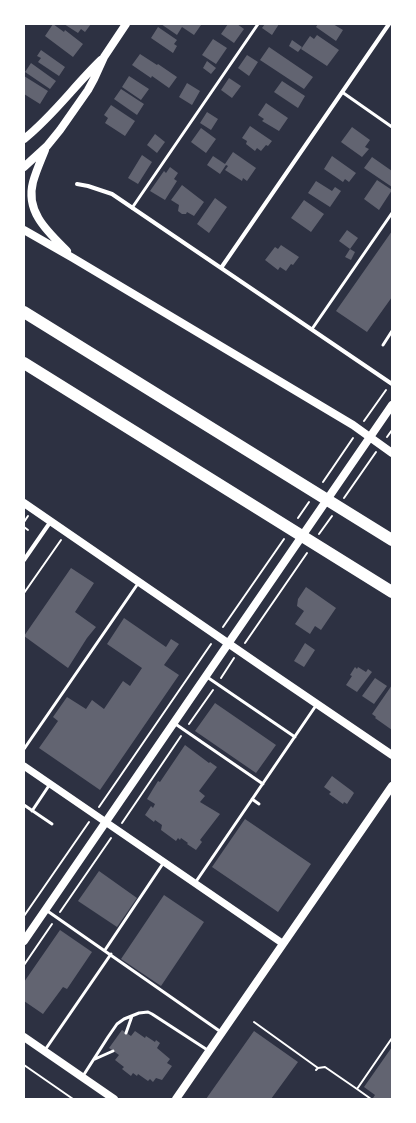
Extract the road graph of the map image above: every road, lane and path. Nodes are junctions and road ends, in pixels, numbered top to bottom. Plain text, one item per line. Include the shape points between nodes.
1 (126, 24) edge
2 (258, 24) edge
3 (389, 24) edge
4 (104, 56) junction
5 (342, 92) junction
6 (392, 127) edge
7 (24, 139) edge
8 (47, 146) junction
9 (24, 168) edge
10 (76, 184) dead end
11 (132, 208) junction
12 (392, 213) edge
13 (24, 230) edge
14 (73, 258) junction
15 (221, 268) junction
16 (24, 312) edge
17 (312, 329) junction
18 (392, 331) edge
19 (383, 345) dead end
20 (24, 363) edge
21 (391, 383) edge
22 (392, 405) edge
23 (374, 408) dead end
24 (370, 437) junction
25 (392, 453) edge
26 (24, 503) edge
27 (51, 521) junction
28 (24, 527) edge
29 (28, 530) dead end
30 (66, 532) junction
31 (392, 540) edge
32 (24, 560) edge
33 (139, 582) junction
34 (392, 592) edge
35 (24, 593) edge
36 (228, 643) junction
37 (207, 650) dead end
38 (225, 672) dead end
39 (206, 676) junction
40 (217, 684) junction
41 (317, 704) junction
42 (174, 723) junction
43 (185, 731) junction
44 (295, 737) junction
45 (24, 749) edge
46 (392, 755) edge
47 (24, 766) edge
48 (50, 784) junction
49 (262, 784) junction
50 (392, 786) edge
51 (107, 794) dead end
52 (252, 800) junction
53 (259, 804) dead end
54 (24, 805) edge
55 (32, 811) junction
56 (127, 815) dead end
57 (106, 822) junction
58 (52, 824) dead end
59 (84, 828) dead end
60 (105, 848) dead end
61 (164, 862) junction
62 (195, 883) junction
63 (46, 910) junction
64 (24, 916) edge
65 (57, 917) junction
66 (24, 941) edge
67 (282, 943) junction
68 (105, 950) junction
69 (111, 954) junction
70 (24, 965) edge
71 (132, 1016) junction
72 (254, 1022) dead end
73 (222, 1032) junction
74 (126, 1033) dead end
75 (24, 1037) edge
76 (392, 1038) edge
77 (44, 1051) junction
78 (113, 1051) dead end
79 (208, 1051) junction
80 (94, 1060) junction
81 (24, 1066) edge
82 (82, 1077) junction
83 (357, 1089) junction
84 (73, 1099) edge
85 (114, 1099) edge
86 (176, 1099) edge
87 (371, 1099) edge

1 - 4 main road
2 - 11 lane
3 - 5 street
4 - 7 main road via 51,115
4 - 8 main road via 88,90
5 - 6 lane
5 - 15 street
8 - 9 main road
8 - 14 main road via 33,181 32,205 42,225
10 - 11 street via 101,189
11 - 15 street
12 - 17 lane
13 - 14 main road
14 - 24 main road
15 - 17 street
16 - 31 highway
17 - 21 street
18 - 19 lane
20 - 34 highway
21 - 23 path
22 - 24 main road
24 - 25 main road
24 - 36 main road
26 - 27 main road
27 - 30 main road
27 - 32 street
28 - 29 path
30 - 33 main road
30 - 35 path
33 - 36 main road
33 - 45 lane
36 - 39 main road
36 - 41 main road
37 - 51 path
38 - 40 path
39 - 40 lane
39 - 42 main road
40 - 43 path
40 - 44 lane
41 - 44 lane
41 - 46 main road
42 - 43 lane
42 - 57 main road
43 - 49 lane
43 - 56 path
44 - 49 lane
47 - 48 street
48 - 55 lane
48 - 57 street
49 - 52 lane
50 - 67 main road
52 - 53 lane
52 - 62 lane
54 - 55 lane
55 - 58 lane
57 - 61 street
57 - 63 main road
59 - 64 path
60 - 65 path
61 - 62 street
61 - 68 lane
62 - 67 street
63 - 65 lane
63 - 66 main road
65 - 68 lane
65 - 70 path
67 - 73 main road
68 - 69 lane
69 - 73 lane
69 - 77 lane
71 - 74 lane
71 - 79 lane via 144,1012 152,1014
71 - 80 lane via 118,1024
72 - 83 path via 317,1069 324,1067
73 - 79 main road
75 - 77 main road
76 - 83 path
77 - 82 main road
78 - 80 lane
79 - 86 main road
80 - 82 lane
81 - 84 path
82 - 85 main road
83 - 87 path

